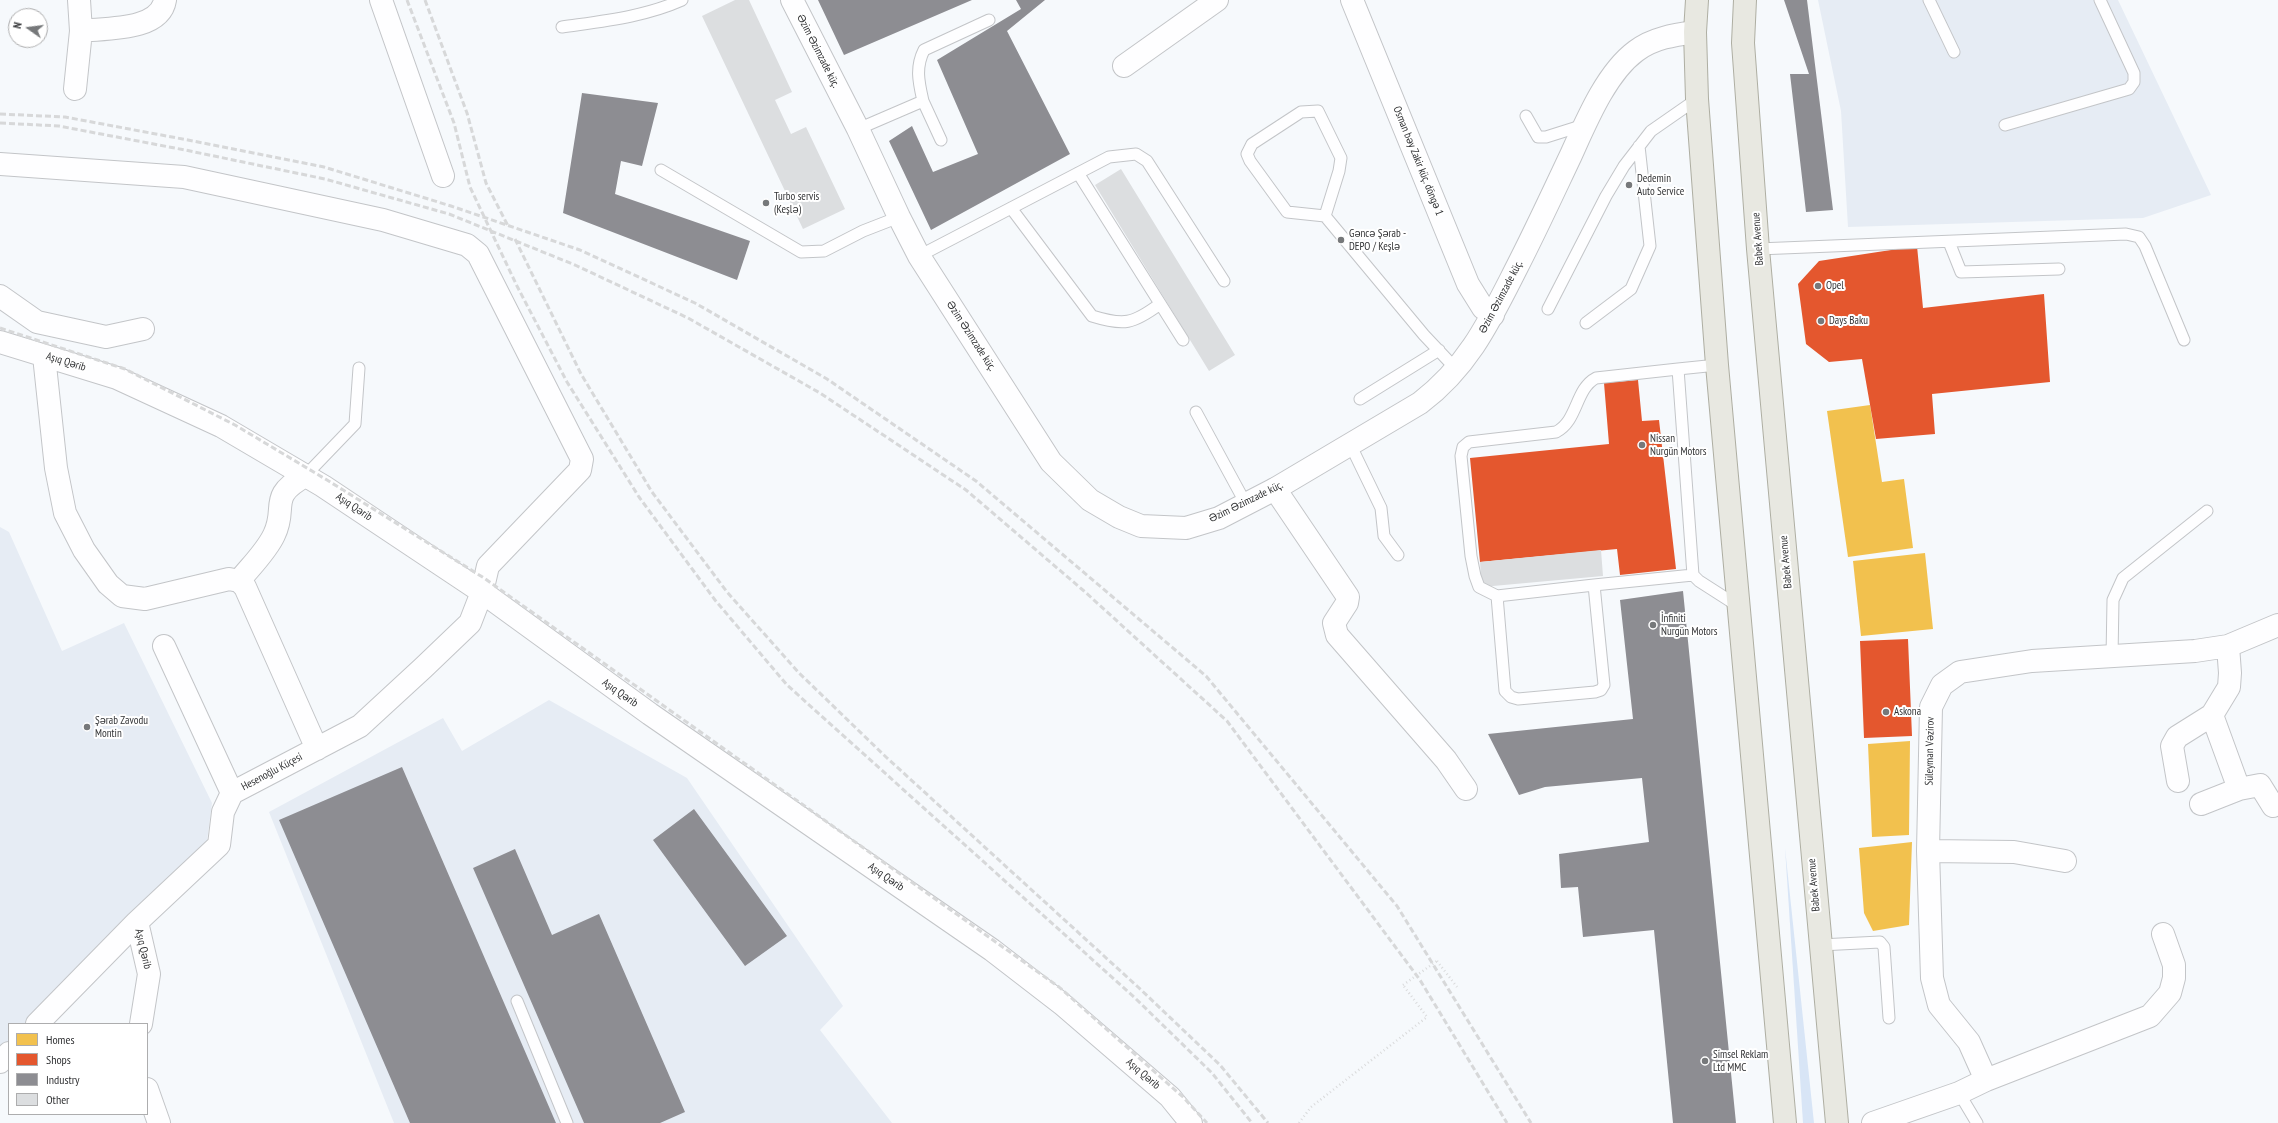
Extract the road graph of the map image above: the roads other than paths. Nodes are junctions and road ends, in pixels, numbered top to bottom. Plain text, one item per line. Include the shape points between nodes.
1 (79, 0) edge
2 (165, 0) edge
3 (381, 0) edge
4 (682, 0) edge
5 (792, 0) edge
6 (1218, 0) edge
7 (1352, 0) edge
8 (1697, 0) edge
9 (1745, 0) edge
10 (1929, 0) edge
11 (2100, 0) edge
12 (989, 20) dead end
13 (562, 27) dead end
14 (81, 30) junction
15 (1695, 32) junction
16 (1954, 52) dead end
17 (1124, 66) dead end
18 (75, 89) dead end
19 (1697, 99) junction
20 (923, 101) junction
21 (1526, 116) dead end
22 (1584, 125) junction
23 (2006, 126) dead end
24 (858, 129) junction
25 (941, 140) dead end
26 (1639, 146) junction
27 (0, 164) edge
28 (661, 170) dead end
29 (1078, 173) junction
30 (443, 176) dead end
31 (1010, 208) junction
32 (1325, 216) junction
33 (898, 217) junction
34 (1949, 242) junction
35 (1758, 249) junction
36 (919, 256) junction
37 (2060, 269) dead end
38 (1224, 281) dead end
39 (0, 296) edge
40 (1160, 304) junction
41 (1548, 310) dead end
42 (1493, 315) junction
43 (1586, 323) dead end
44 (143, 329) dead end
45 (1183, 340) dead end
46 (2184, 340) dead end
47 (0, 342) edge
48 (1438, 350) junction
49 (44, 356) junction
50 (1717, 365) junction
51 (359, 368) dead end
52 (1678, 369) junction
53 (1458, 370) junction
54 (1360, 399) dead end
55 (1196, 412) dead end
56 (1350, 444) junction
57 (306, 476) junction
58 (1275, 489) junction
59 (1246, 504) junction
60 (2207, 511) dead end
61 (1398, 555) dead end
62 (1693, 575) junction
63 (239, 581) junction
64 (1594, 585) junction
65 (482, 592) junction
66 (1497, 596) junction
67 (1738, 606) junction
68 (2278, 625) edge
69 (164, 646) dead end
70 (2228, 646) junction
71 (2112, 656) junction
72 (2212, 715) junction
73 (317, 749) junction
74 (2178, 782) dead end
75 (1466, 789) dead end
76 (2239, 789) junction
77 (1754, 790) junction
78 (232, 793) junction
79 (2201, 804) dead end
80 (2273, 806) dead end
81 (1928, 851) junction
82 (2065, 861) dead end
83 (137, 922) junction
84 (2163, 934) dead end
85 (1820, 945) junction
86 (517, 1001) dead end
87 (1826, 1016) junction
88 (1889, 1018) dead end
89 (38, 1023) edge
90 (142, 1023) edge
91 (8, 1054) edge
92 (0, 1062) edge
93 (1986, 1080) junction
94 (148, 1092) edge
95 (1959, 1093) junction
96 (159, 1123) edge
97 (567, 1123) edge
98 (1191, 1123) edge
99 (1785, 1123) edge
100 (1795, 1123) edge
101 (1824, 1123) edge
102 (1836, 1123) edge
103 (1873, 1123) edge
104 (1977, 1123) edge

1 - 14 street
2 - 14 street via 159,14 143,24
3 - 30 street
4 - 13 lane via 660,10
5 - 24 street, Əzim Əzimzade küç.
6 - 17 street
7 - 42 street, Osman bəy Zakir küç. döngə 1 via 1468,284 1483,308
8 - 15 main road
9 - 35 main road, Babek Avenue via 1744,43
10 - 16 lane
11 - 23 lane via 2134,73 2134,82 2129,89
12 - 20 lane via 924,50 918,67
14 - 18 street
15 - 19 main road
15 - 22 street, Əzim Əzimzade küç. via 1650,42 1635,51 1618,69
19 - 26 lane via 1651,131
19 - 50 main road
20 - 24 lane
20 - 25 lane
21 - 22 lane via 1538,137 1546,137
22 - 42 street, Əzim Əzimzade küç. via 1547,207
24 - 33 street, Əzim Əzimzade küç.
26 - 41 lane via 1606,196
26 - 43 lane via 1651,237 1648,252 1631,289
27 - 65 street, Hesenoğlu Küçesi via 184,177 383,220 467,245 478,254 582,459 580,470 488,566
28 - 33 lane via 801,252 824,251
29 - 31 lane
29 - 38 lane via 1116,155 1136,154 1147,161
29 - 40 lane
31 - 36 lane
31 - 40 lane via 1092,316 1112,322 1128,322 1142,318
32 - 32 lane via 1341,158 1318,111 1309,110 1301,112 1252,144 1247,154 1287,212
32 - 48 lane
33 - 36 street, Əzim Əzimzade küç.
34 - 35 lane
34 - 37 lane via 1961,272
34 - 46 lane via 2126,234 2139,237
35 - 85 main road, Babek Avenue
36 - 59 street, Əzim Əzimzade küç. via 1051,462 1090,500 1141,526 1163,528 1186,528 1219,518
39 - 44 street via 37,322 106,337
40 - 45 lane
42 - 53 street, Əzim Əzimzade küç.
47 - 49 street, Aşıq Qərib
48 - 53 lane
48 - 54 lane
49 - 57 street, Aşıq Qərib via 117,378 221,426
49 - 63 street via 56,468 65,513 84,550 108,584 122,596 145,599 229,579
50 - 52 lane
50 - 67 main road
51 - 57 lane via 354,424
52 - 62 lane
52 - 66 lane via 1596,378 1587,384 1569,422 1556,432 1469,442 1463,447 1462,463 1475,576 1479,587
53 - 56 street, Əzim Əzimzade küç. via 1420,403
55 - 59 lane
56 - 58 street, Əzim Əzimzade küç.
56 - 61 lane via 1381,508 1384,536
57 - 63 street via 286,489 281,499 275,534
57 - 65 street, Aşıq Qərib
58 - 59 street, Əzim Əzimzade küç.
58 - 75 street via 1348,597 1334,623 1337,635 1446,760
60 - 71 lane via 2123,578 2112,600
62 - 64 lane
62 - 67 lane
63 - 73 street via 245,587
64 - 66 lane
64 - 66 lane via 1604,685 1601,690 1595,692 1518,699 1511,697 1505,691
65 - 73 street, Hesenoğlu Küçesi via 470,623 423,668 360,726
65 - 98 street, Aşıq Qərib via 650,714 992,950 1062,1004 1164,1092
67 - 77 main road
68 - 70 street, Süleyman Vəzirov
69 - 78 street
70 - 71 street, Süleyman Vəzirov via 2195,651
70 - 72 street via 2229,687
71 - 81 street, Süleyman Vəzirov via 2032,661 1960,672 1942,685 1931,707
72 - 74 street via 2177,737 2172,746
72 - 76 street
73 - 78 street, Hesenoğlu Küçesi
76 - 79 street
76 - 80 street via 2260,785
77 - 99 main road
77 - 100 main road via 1778,927
78 - 83 street, Hesenoğlu Küçesi via 223,812 219,845
81 - 82 street via 2014,852
81 - 93 street, Süleyman Vəzirov via 1932,978 1940,1005 1969,1042
83 - 89 street, Hesenoğlu Küçesi
83 - 90 street, Aşıq Qərib via 149,974
84 - 93 street via 2174,965 2174,978 2170,993 2150,1016
85 - 87 main road, Babek Avenue
85 - 88 lane via 1880,942 1884,947
86 - 97 lane
87 - 101 main road
87 - 102 main road, Babek Avenue
91 - 92 street
93 - 95 street
94 - 96 street
95 - 103 street
95 - 104 lane

